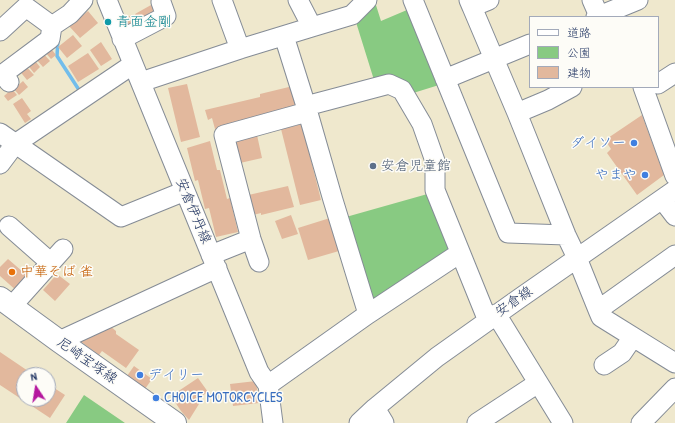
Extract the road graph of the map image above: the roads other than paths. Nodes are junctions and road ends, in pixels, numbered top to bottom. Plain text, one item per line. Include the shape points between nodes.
1 (107, 0) edge
2 (222, 0) edge
3 (298, 0) edge
4 (367, 0) edge
5 (413, 0) edge
6 (477, 2) edge
7 (75, 3) edge
8 (22, 4) edge
9 (633, 5) edge
10 (597, 12) edge
11 (166, 16) dead end
12 (52, 26) junction
13 (312, 27) junction
14 (1, 28) edge
15 (284, 36) junction
16 (122, 39) junction
17 (529, 44) edge
18 (240, 49) junction
19 (493, 59) junction
20 (132, 64) junction
21 (675, 73) edge
22 (4, 78) edge
23 (445, 79) junction
24 (141, 82) junction
25 (659, 83) edge
26 (570, 88) edge
27 (650, 88) edge
28 (306, 109) junction
29 (517, 113) junction
30 (7, 138) edge
31 (0, 164) edge
32 (675, 176) edge
33 (185, 191) junction
34 (668, 194) edge
35 (675, 216) edge
36 (9, 226) dead end
37 (566, 235) junction
38 (251, 239) junction
39 (460, 253) junction
40 (675, 255) edge
41 (577, 258) junction
42 (214, 261) junction
43 (259, 262) dead end
44 (4, 306) edge
45 (598, 310) junction
46 (368, 314) junction
47 (492, 317) junction
48 (633, 338) junction
49 (60, 342) junction
50 (675, 363) edge
51 (604, 365) dead end
52 (538, 383) junction
53 (268, 385) junction
54 (675, 388) edge
55 (380, 415) edge
56 (164, 422) edge
57 (559, 422) edge
58 (274, 423) edge
59 (359, 423) edge
60 (477, 423) edge
61 (641, 423) edge

1 - 16 street, 安倉伊丹線
2 - 18 street
3 - 13 street
4 - 13 street via 352,16
5 - 23 street
6 - 19 street
7 - 12 street via 70,14
8 - 12 street
8 - 14 street
9 - 10 street
11 - 16 street
12 - 22 street via 50,39
13 - 15 street
15 - 18 street
15 - 28 street
16 - 20 street, 安倉伊丹線
17 - 19 street
18 - 24 street
19 - 23 street
19 - 29 street
20 - 24 street, 安倉伊丹線
20 - 30 street
21 - 25 street
23 - 37 street via 508,233
24 - 33 street, 安倉伊丹線
26 - 29 street
27 - 32 street
28 - 38 street via 224,135
28 - 39 street via 389,84 402,90 422,124 436,161 435,190
28 - 46 street
29 - 37 street
30 - 31 street
30 - 33 street via 120,217
33 - 42 street, 安倉伊丹線
34 - 35 street
34 - 41 street, 安倉線
36 - 44 street via 57,256
37 - 41 street
38 - 42 street
38 - 43 street
39 - 46 street
39 - 47 street
40 - 45 street
41 - 45 street
41 - 47 street, 安倉線
42 - 49 street
42 - 53 street, 安倉伊丹線 via 259,372
44 - 49 main road, 尼崎宝塚線
44 - 56 main road, 尼崎宝塚線
45 - 48 street via 601,317
46 - 53 street
47 - 52 street
47 - 55 street, 安倉線 via 437,357
48 - 50 street
48 - 51 street via 622,353
49 - 56 main road, 尼崎宝塚線
52 - 57 street
52 - 60 street
53 - 58 street, 安倉伊丹線
54 - 61 street
55 - 59 street, 安倉線

